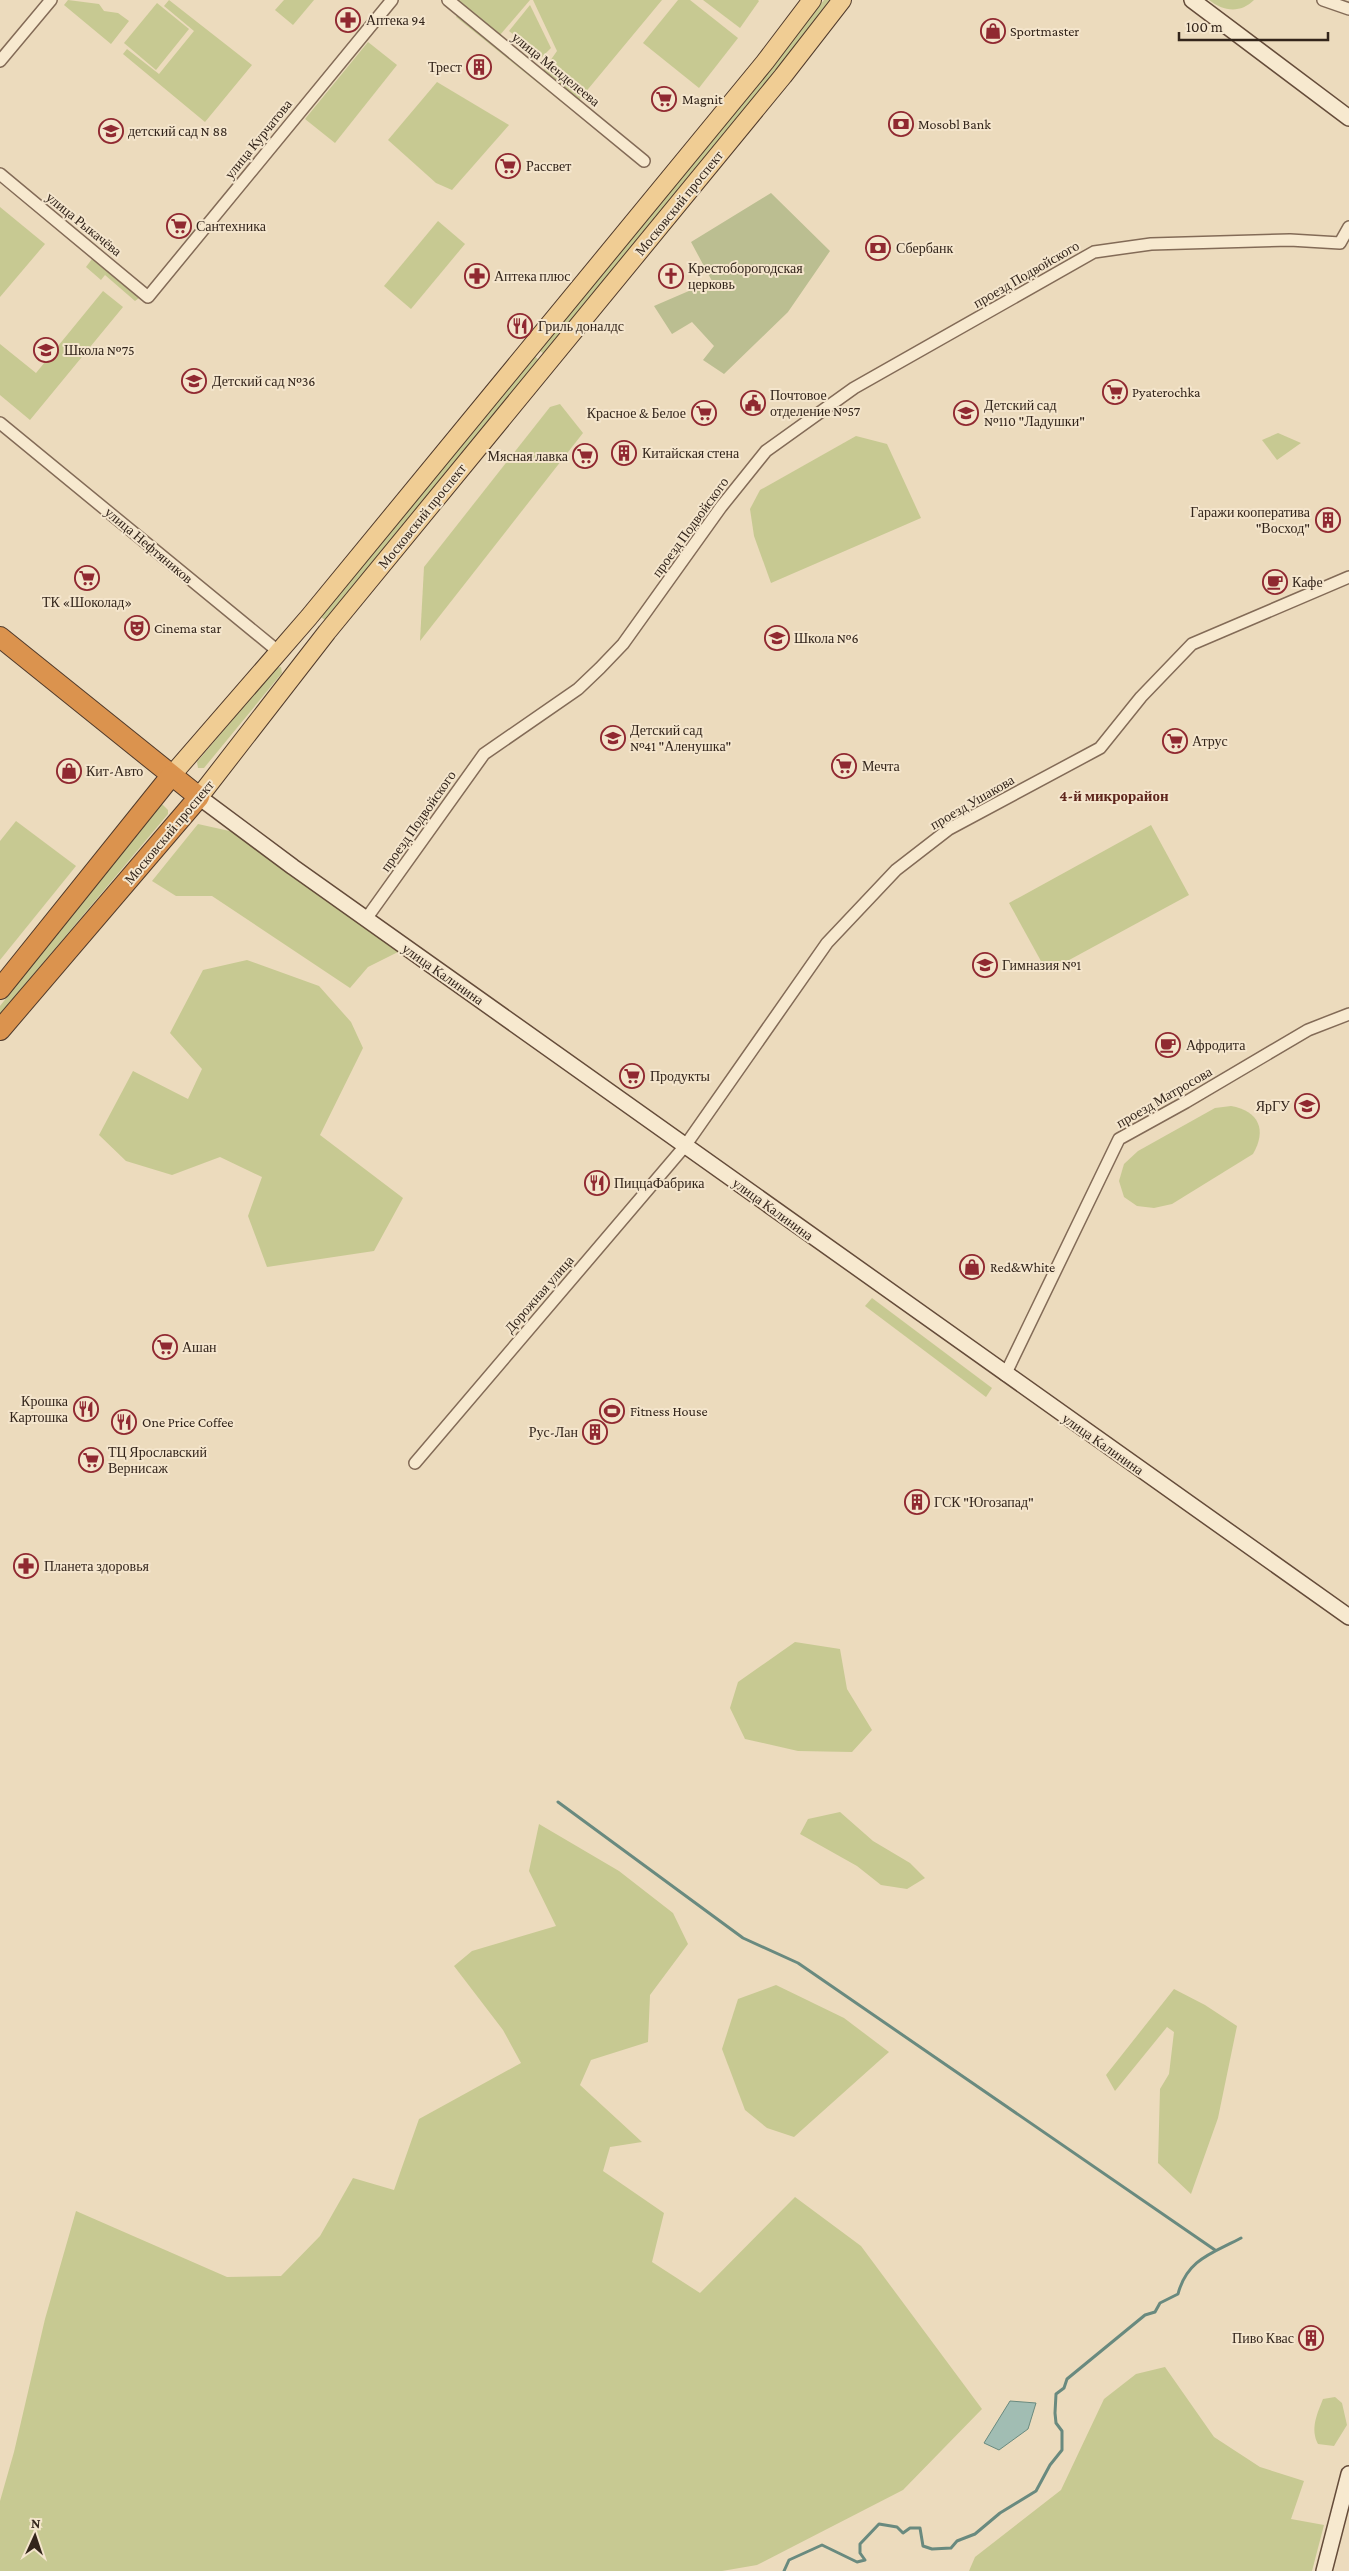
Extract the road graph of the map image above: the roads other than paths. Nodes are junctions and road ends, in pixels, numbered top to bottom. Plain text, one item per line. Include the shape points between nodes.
1 (52, 0) edge
2 (392, 0) edge
3 (448, 0) edge
4 (812, 0) edge
5 (842, 0) edge
6 (1192, 0) edge
7 (1323, 0) edge
8 (1349, 9) edge
9 (0, 61) edge
10 (1349, 118) edge
11 (644, 162) dead end
12 (0, 174) edge
13 (1349, 227) edge
14 (148, 296) joint
15 (0, 423) edge
16 (1349, 577) edge
17 (309, 617) junction
18 (326, 632) junction
19 (0, 636) edge
20 (279, 652) junction
21 (298, 668) junction
22 (171, 776) junction
23 (199, 797) junction
24 (366, 919) junction
25 (0, 989) edge
26 (1349, 1014) edge
27 (0, 1030) edge
28 (685, 1146) junction
29 (1005, 1375) junction
30 (416, 1463) dead end
31 (1349, 1617) edge
32 (1349, 2474) edge
33 (1324, 2571) edge

1 - 9 street
2 - 14 street, улица Курчатова
3 - 11 street, улица Менделеева
4 - 17 main road, Московский проспект via 760,68
5 - 18 main road, Московский проспект
6 - 10 main road
7 - 8 street
12 - 14 street, улица Рыкачёва
13 - 24 street, проезд Подвойского via 1340,243 1290,240 1151,244 1094,252 854,388 821,410 766,451 721,507 623,644 578,689 484,754
15 - 20 street, улица Нефтяников
16 - 28 street, проезд Ушакова via 1192,644 1141,697 1100,748 949,829 896,870 827,943
17 - 18 main road
17 - 20 main road, Московский проспект
18 - 21 main road, Московский проспект
19 - 22 highway
20 - 21 main road, улица Нефтяников
20 - 22 main road, Московский проспект
21 - 23 main road, Московский проспект
22 - 23 highway
22 - 25 highway, Московский проспект
23 - 24 main road, улица Калинина
23 - 27 highway, Московский проспект
24 - 28 main road, улица Калинина
26 - 29 street, проезд Матросова via 1308,1030 1119,1139
28 - 29 main road, улица Калинина
28 - 30 street, Дорожная улица
29 - 31 main road, улица Калинина
32 - 33 main road

